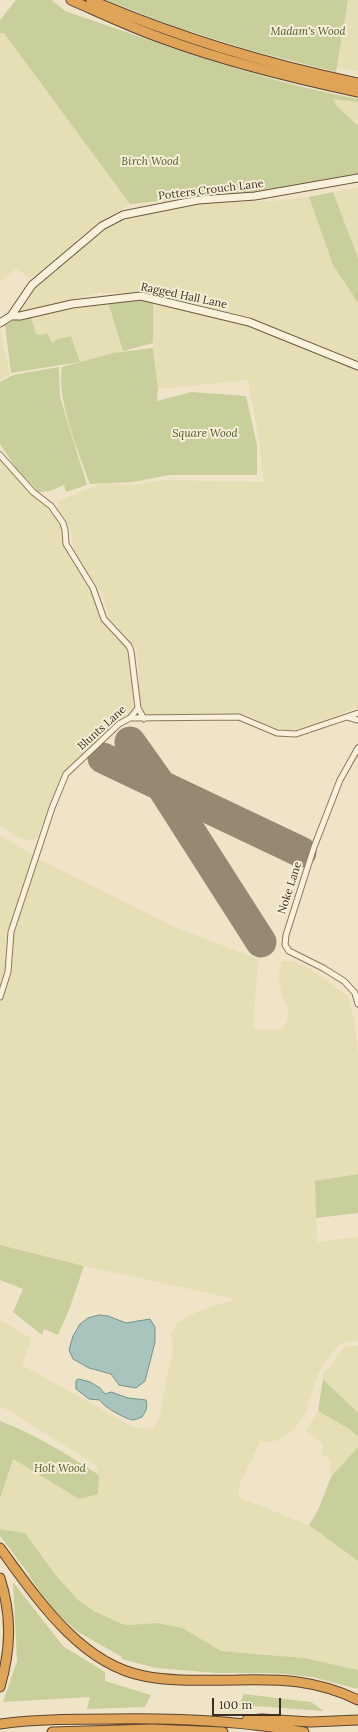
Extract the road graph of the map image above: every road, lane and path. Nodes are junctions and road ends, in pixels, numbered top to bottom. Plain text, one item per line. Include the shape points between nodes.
1 (71, 0) edge
2 (91, 0) edge
3 (358, 83) edge
4 (358, 92) edge
5 (358, 178) edge
6 (10, 316) junction
7 (0, 323) edge
8 (358, 366) edge
9 (0, 455) edge
10 (138, 708) junction
11 (358, 713) edge
12 (347, 717) junction
13 (130, 718) junction
14 (144, 719) junction
15 (358, 720) edge
16 (358, 748) edge
17 (0, 997) edge
18 (358, 1004) edge
19 (0, 1548) edge
20 (0, 1578) edge
21 (0, 1687) edge
22 (358, 1700) edge
23 (358, 1720) edge
24 (226, 1722) junction
25 (0, 1724) edge
26 (75, 1731) edge
27 (52, 1732) edge
28 (223, 1732) edge
29 (304, 1732) edge

1 - 4 highway via 163,39 301,80
2 - 3 highway via 170,31 235,52 286,67
5 - 6 street, Potters Crouch Lane via 255,196 198,200 123,215 102,226 32,284
6 - 7 street, Ragged Hall Lane
6 - 8 street, Ragged Hall Lane via 72,304 141,296 250,322
9 - 10 street, Blunts Lane via 34,492 51,506 63,523 66,544 93,588 104,619 129,646
10 - 13 street, Blunts Lane
10 - 14 street
11 - 12 street
12 - 14 street via 296,734 277,733 239,717
12 - 15 street
13 - 14 street
13 - 17 street, Blunts Lane via 119,724 66,774 52,808 11,932 8,972
16 - 18 street, Noke Lane via 340,780 314,847 285,945 289,950 344,981 355,993
19 - 22 highway via 64,1629 95,1655 122,1670 164,1679 280,1679 327,1688
20 - 21 highway via 8,1609 9,1633 6,1666
23 - 24 highway via 311,1722 262,1719
24 - 25 highway via 165,1718 77,1719
24 - 29 highway
26 - 27 highway
26 - 28 highway via 152,1729

